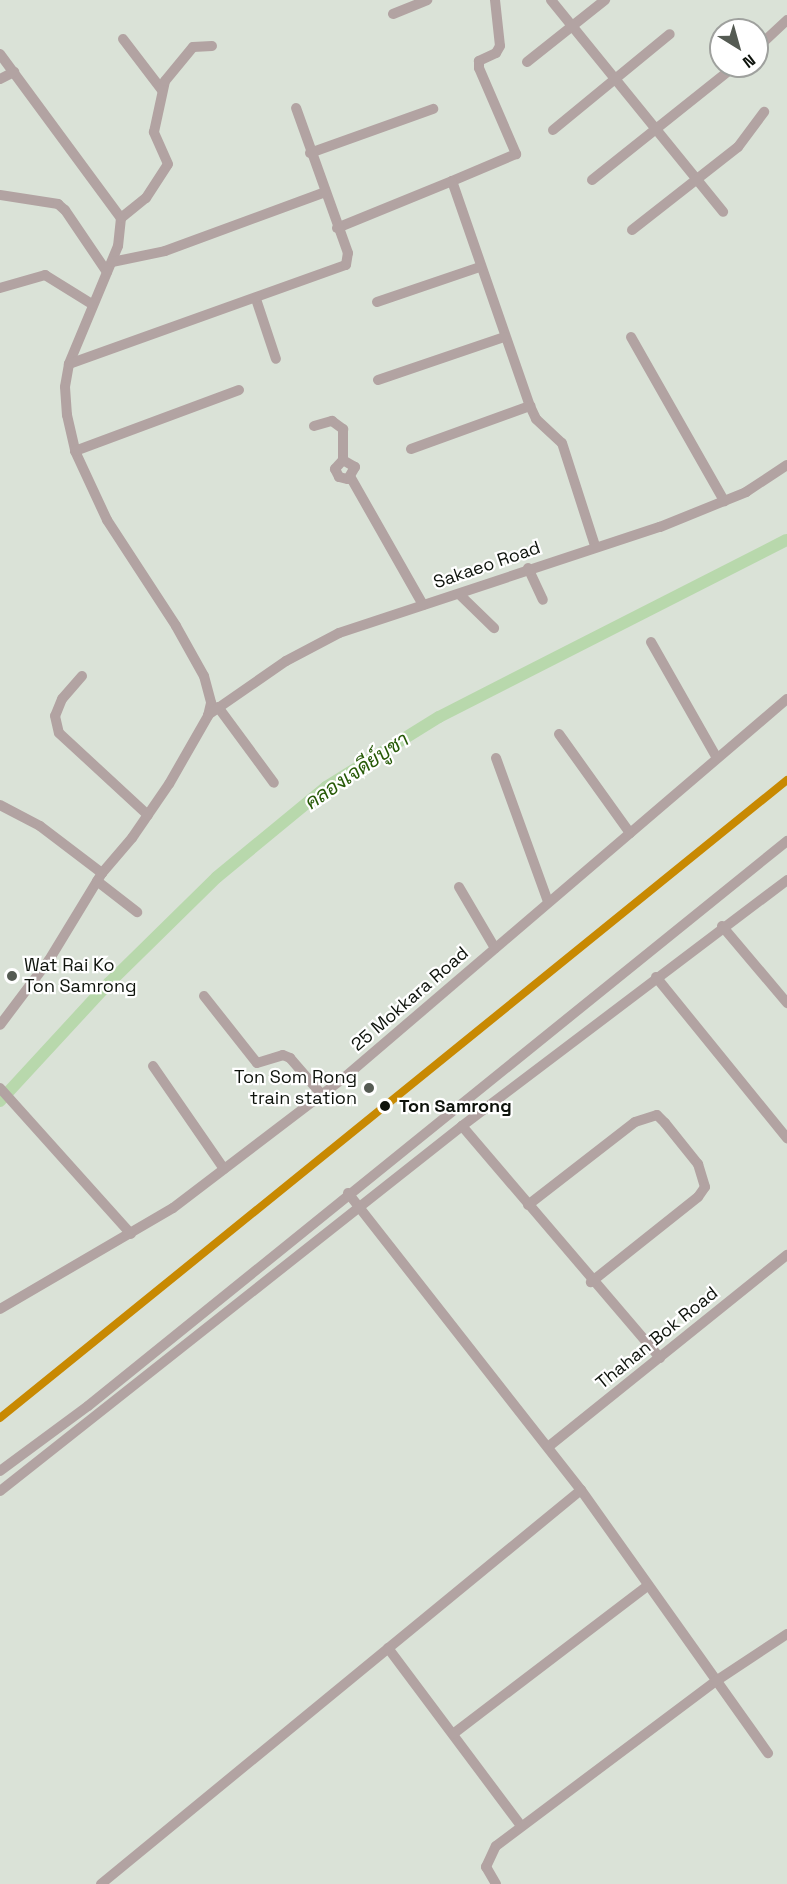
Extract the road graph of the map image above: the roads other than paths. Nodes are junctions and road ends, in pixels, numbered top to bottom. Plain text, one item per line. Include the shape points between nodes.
1 (427, 0) edge
2 (495, 0) edge
3 (551, 0) edge
4 (605, 0) edge
5 (393, 14) dead end
6 (787, 20) edge
7 (572, 26) junction
8 (670, 34) dead end
9 (769, 37) edge
10 (123, 39) dead end
11 (212, 46) dead end
12 (0, 54) edge
13 (527, 62) dead end
14 (14, 72) junction
15 (615, 78) junction
16 (720, 78) edge
17 (0, 79) edge
18 (162, 90) junction
19 (296, 108) dead end
20 (433, 109) dead end
21 (764, 112) dead end
22 (657, 128) junction
23 (553, 130) dead end
24 (310, 153) junction
25 (696, 178) junction
26 (592, 180) dead end
27 (452, 181) junction
28 (323, 192) junction
29 (0, 195) edge
30 (723, 212) dead end
31 (121, 218) junction
32 (337, 228) junction
33 (632, 230) dead end
34 (110, 267) junction
35 (480, 267) junction
36 (0, 288) edge
37 (256, 299) junction
38 (377, 302) dead end
39 (92, 304) junction
40 (504, 337) junction
41 (631, 337) dead end
42 (276, 359) dead end
43 (69, 364) junction
44 (378, 380) dead end
45 (239, 390) dead end
46 (530, 406) junction
47 (314, 426) dead end
48 (411, 449) dead end
49 (75, 451) junction
50 (787, 465) edge
51 (724, 501) junction
52 (595, 546) junction
53 (528, 568) junction
54 (459, 594) junction
55 (543, 600) dead end
56 (423, 604) junction
57 (494, 628) dead end
58 (651, 642) dead end
59 (82, 676) dead end
60 (787, 699) edge
61 (218, 707) junction
62 (208, 716) junction
63 (559, 734) dead end
64 (496, 758) dead end
65 (717, 759) junction
66 (274, 783) dead end
67 (0, 805) edge
68 (148, 815) junction
69 (630, 833) junction
70 (787, 841) edge
71 (100, 877) junction
72 (787, 880) edge
73 (459, 887) dead end
74 (548, 902) junction
75 (136, 912) dead end
76 (723, 926) junction
77 (495, 948) junction
78 (656, 977) junction
79 (204, 996) dead end
80 (787, 1003) edge
81 (0, 1025) edge
82 (153, 1066) dead end
83 (0, 1088) edge
84 (322, 1095) junction
85 (462, 1126) junction
86 (787, 1138) edge
87 (224, 1169) junction
88 (348, 1193) junction
89 (528, 1205) junction
90 (359, 1208) junction
91 (131, 1234) junction
92 (787, 1255) edge
93 (591, 1281) junction
94 (0, 1309) edge
95 (660, 1358) junction
96 (548, 1447) junction
97 (0, 1471) edge
98 (581, 1490) junction
99 (0, 1491) edge
100 (646, 1587) junction
101 (787, 1634) edge
102 (388, 1648) junction
103 (716, 1682) junction
104 (453, 1734) junction
105 (768, 1753) dead end
106 (521, 1826) junction
107 (101, 1884) edge
108 (496, 1884) edge

1 - 5 street
2 - 27 street via 500,46 496,53 479,61 479,68 516,154
3 - 7 street
4 - 7 street
6 - 9 street
7 - 13 street
7 - 15 street
8 - 15 street
10 - 18 street
11 - 18 street via 193,47 171,71
12 - 14 street
14 - 17 street
14 - 31 street
15 - 22 street
15 - 23 street
16 - 22 street
18 - 31 street via 154,132 168,164 146,198
19 - 24 street
20 - 24 street
21 - 25 street via 749,136
22 - 25 street
22 - 26 street
24 - 28 street
25 - 30 street
25 - 33 street
27 - 32 street
27 - 35 street
28 - 32 street
28 - 34 street via 165,251
29 - 34 street via 58,204
31 - 34 street via 122,233
32 - 37 street via 348,253 346,265
34 - 39 street
35 - 38 street
35 - 40 street
36 - 39 street via 45,275
37 - 42 street
37 - 43 street
39 - 43 street
40 - 44 street
40 - 46 street
41 - 51 street
43 - 49 street via 65,387
45 - 49 street
46 - 48 street
46 - 52 street via 536,419 562,442
47 - 56 street via 332,421 341,427 343,460 355,467 351,478
49 - 62 street via 107,520 204,676 211,703
50 - 51 street, Sakaeo Road via 771,478
51 - 52 street, Sakaeo Road via 660,527
52 - 53 street, Sakaeo Road
53 - 54 street, Sakaeo Road
53 - 55 street
54 - 56 street, Sakaeo Road
54 - 57 street
56 - 61 street, Sakaeo Road via 319,642
58 - 65 street
59 - 68 street via 62,699 55,716 59,733
60 - 65 street, 25 Mokkara Road
61 - 62 street, Sakaeo Road
61 - 66 street
62 - 68 street, Sakaeo Road
63 - 69 street
64 - 74 street
65 - 69 street, 25 Mokkara Road
67 - 71 street via 40,826
68 - 71 street, Sakaeo Road
69 - 74 street, 25 Mokkara Road
70 - 88 street
71 - 75 street
71 - 81 street, Sakaeo Road via 49,960
72 - 76 street
73 - 77 street
74 - 77 street, 25 Mokkara Road
76 - 78 street
76 - 80 street
77 - 84 street, 25 Mokkara Road
78 - 85 street
78 - 86 street
79 - 84 street via 257,1063 283,1055 290,1058
82 - 87 street
83 - 91 street
84 - 87 street, 25 Mokkara Road
85 - 89 street
85 - 90 street
87 - 91 street, 25 Mokkara Road
88 - 90 street
88 - 97 street via 88,1406
89 - 93 street
89 - 93 street via 635,1122 657,1115 666,1123 698,1164 705,1186 698,1197
90 - 96 street
90 - 99 street
91 - 94 street, 25 Mokkara Road
92 - 95 street, Thahan Bok Road
93 - 95 street
95 - 96 street, Thahan Bok Road
96 - 98 street
98 - 100 street
98 - 102 street
100 - 103 street
100 - 104 street
101 - 103 street
102 - 104 street
102 - 107 street
103 - 105 street
103 - 106 street
104 - 106 street
106 - 108 street via 487,1858 486,1867

